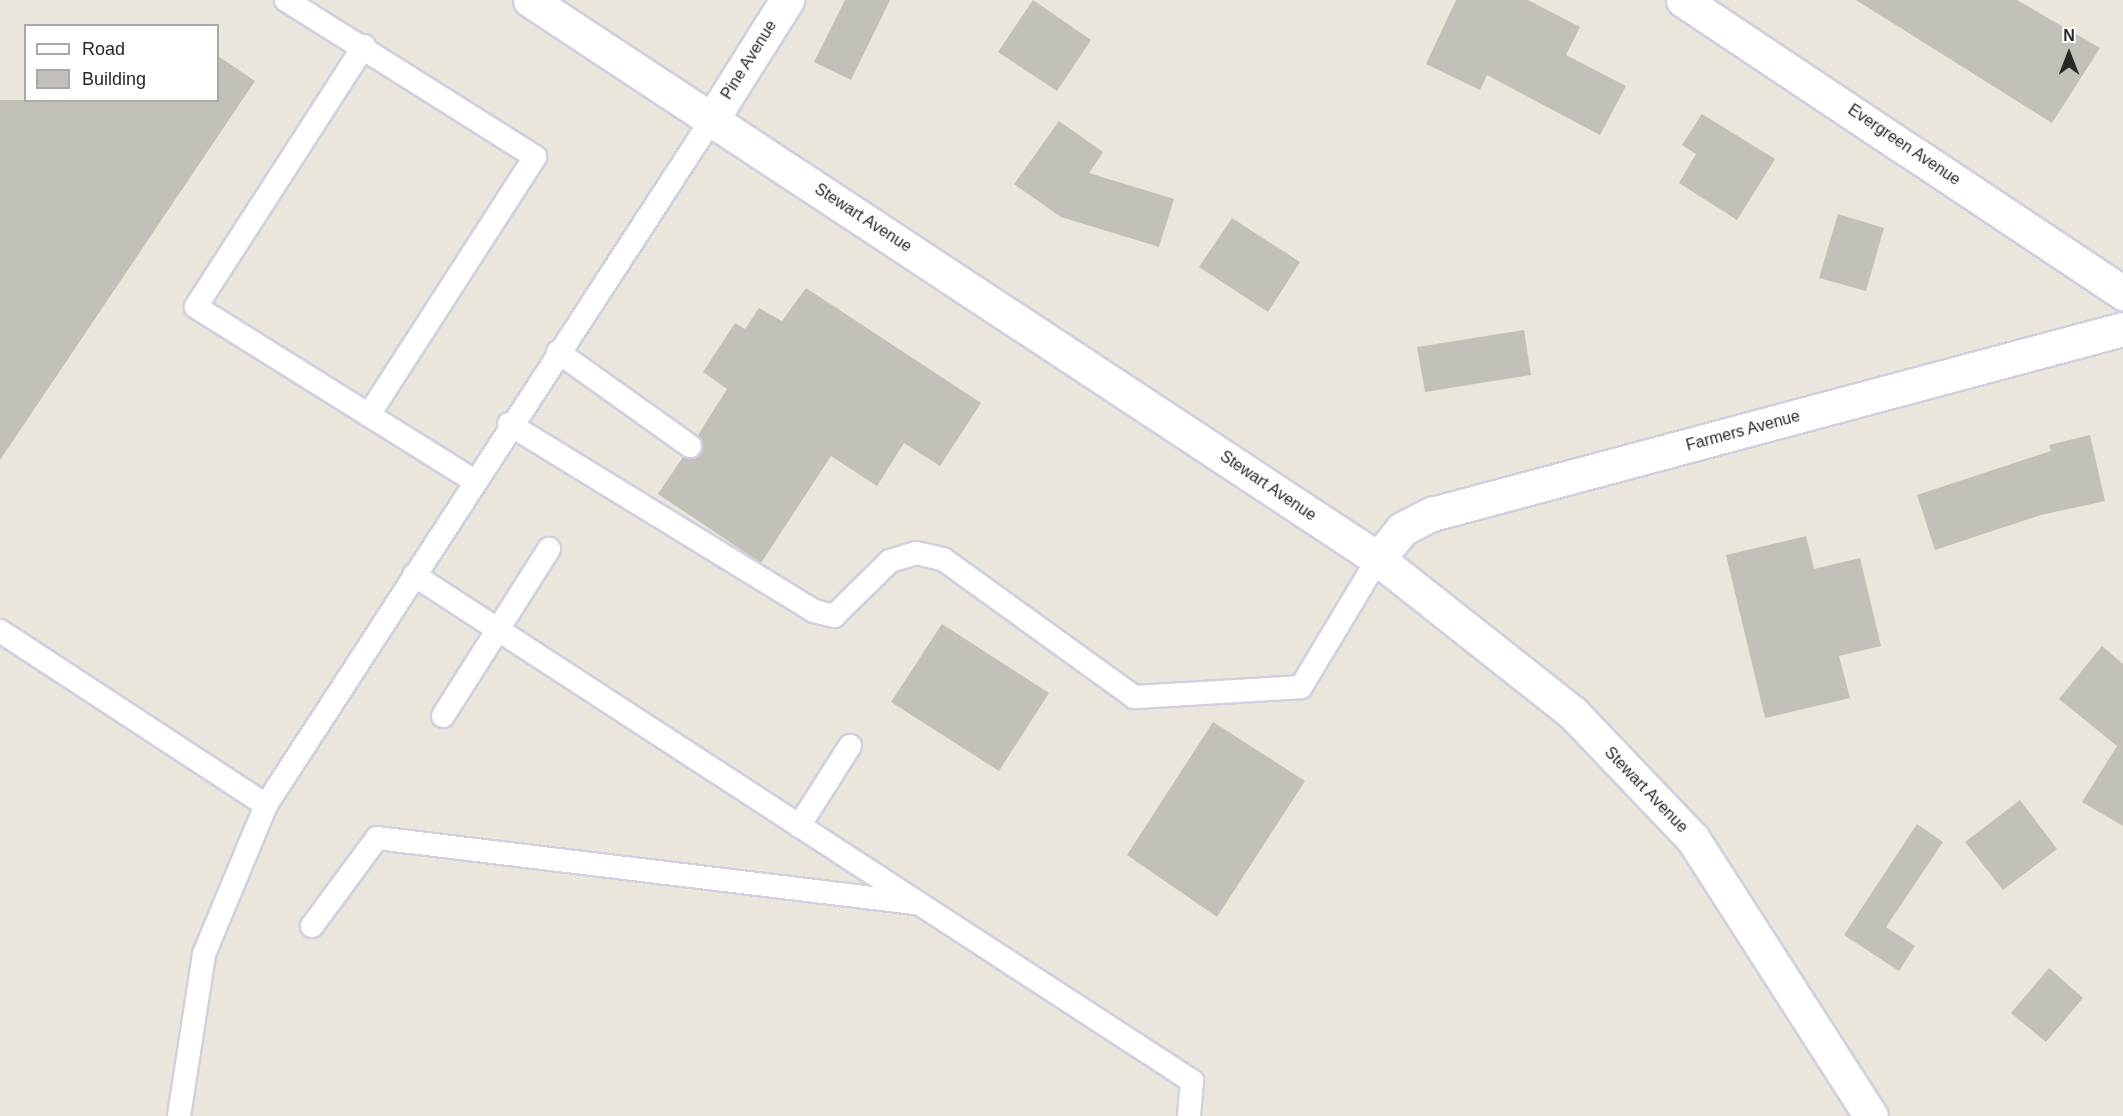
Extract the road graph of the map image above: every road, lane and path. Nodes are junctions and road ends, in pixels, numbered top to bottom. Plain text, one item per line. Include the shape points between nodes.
1 (286, 0) edge
2 (530, 0) edge
3 (787, 0) edge
4 (1683, 0) edge
5 (364, 46) junction
6 (712, 119) junction
7 (2123, 293) edge
8 (2123, 329) edge
9 (558, 352) junction
10 (369, 415) junction
11 (510, 424) junction
12 (690, 446) dead end
13 (474, 481) junction
14 (549, 549) dead end
15 (1378, 559) junction
16 (414, 575) junction
17 (497, 629) junction
18 (0, 631) edge
19 (442, 716) dead end
20 (850, 746) dead end
21 (266, 805) junction
22 (799, 826) junction
23 (919, 904) junction
24 (312, 926) dead end
25 (1875, 1113) edge
26 (179, 1116) edge
27 (1188, 1116) edge

1 - 5 lane
2 - 6 main road, Stewart Avenue
3 - 6 main road, Pine Avenue
4 - 7 main road, Evergreen Avenue
5 - 10 lane via 536,157
5 - 10 lane via 196,307
6 - 9 lane
6 - 15 main road, Stewart Avenue
8 - 15 main road, Farmers Avenue via 1432,514 1402,529
9 - 11 lane
9 - 12 lane
10 - 13 lane
11 - 13 lane
11 - 15 lane via 814,611 834,616 890,561 916,553 944,559 1134,697 1301,687
13 - 16 lane
14 - 17 lane
15 - 25 main road, Stewart Avenue via 1573,713 1693,839
16 - 17 lane
16 - 21 lane
17 - 19 lane
17 - 22 lane
18 - 21 lane
20 - 22 lane
21 - 26 lane via 204,954
22 - 23 lane
23 - 24 lane via 377,838
23 - 27 lane via 1192,1081

